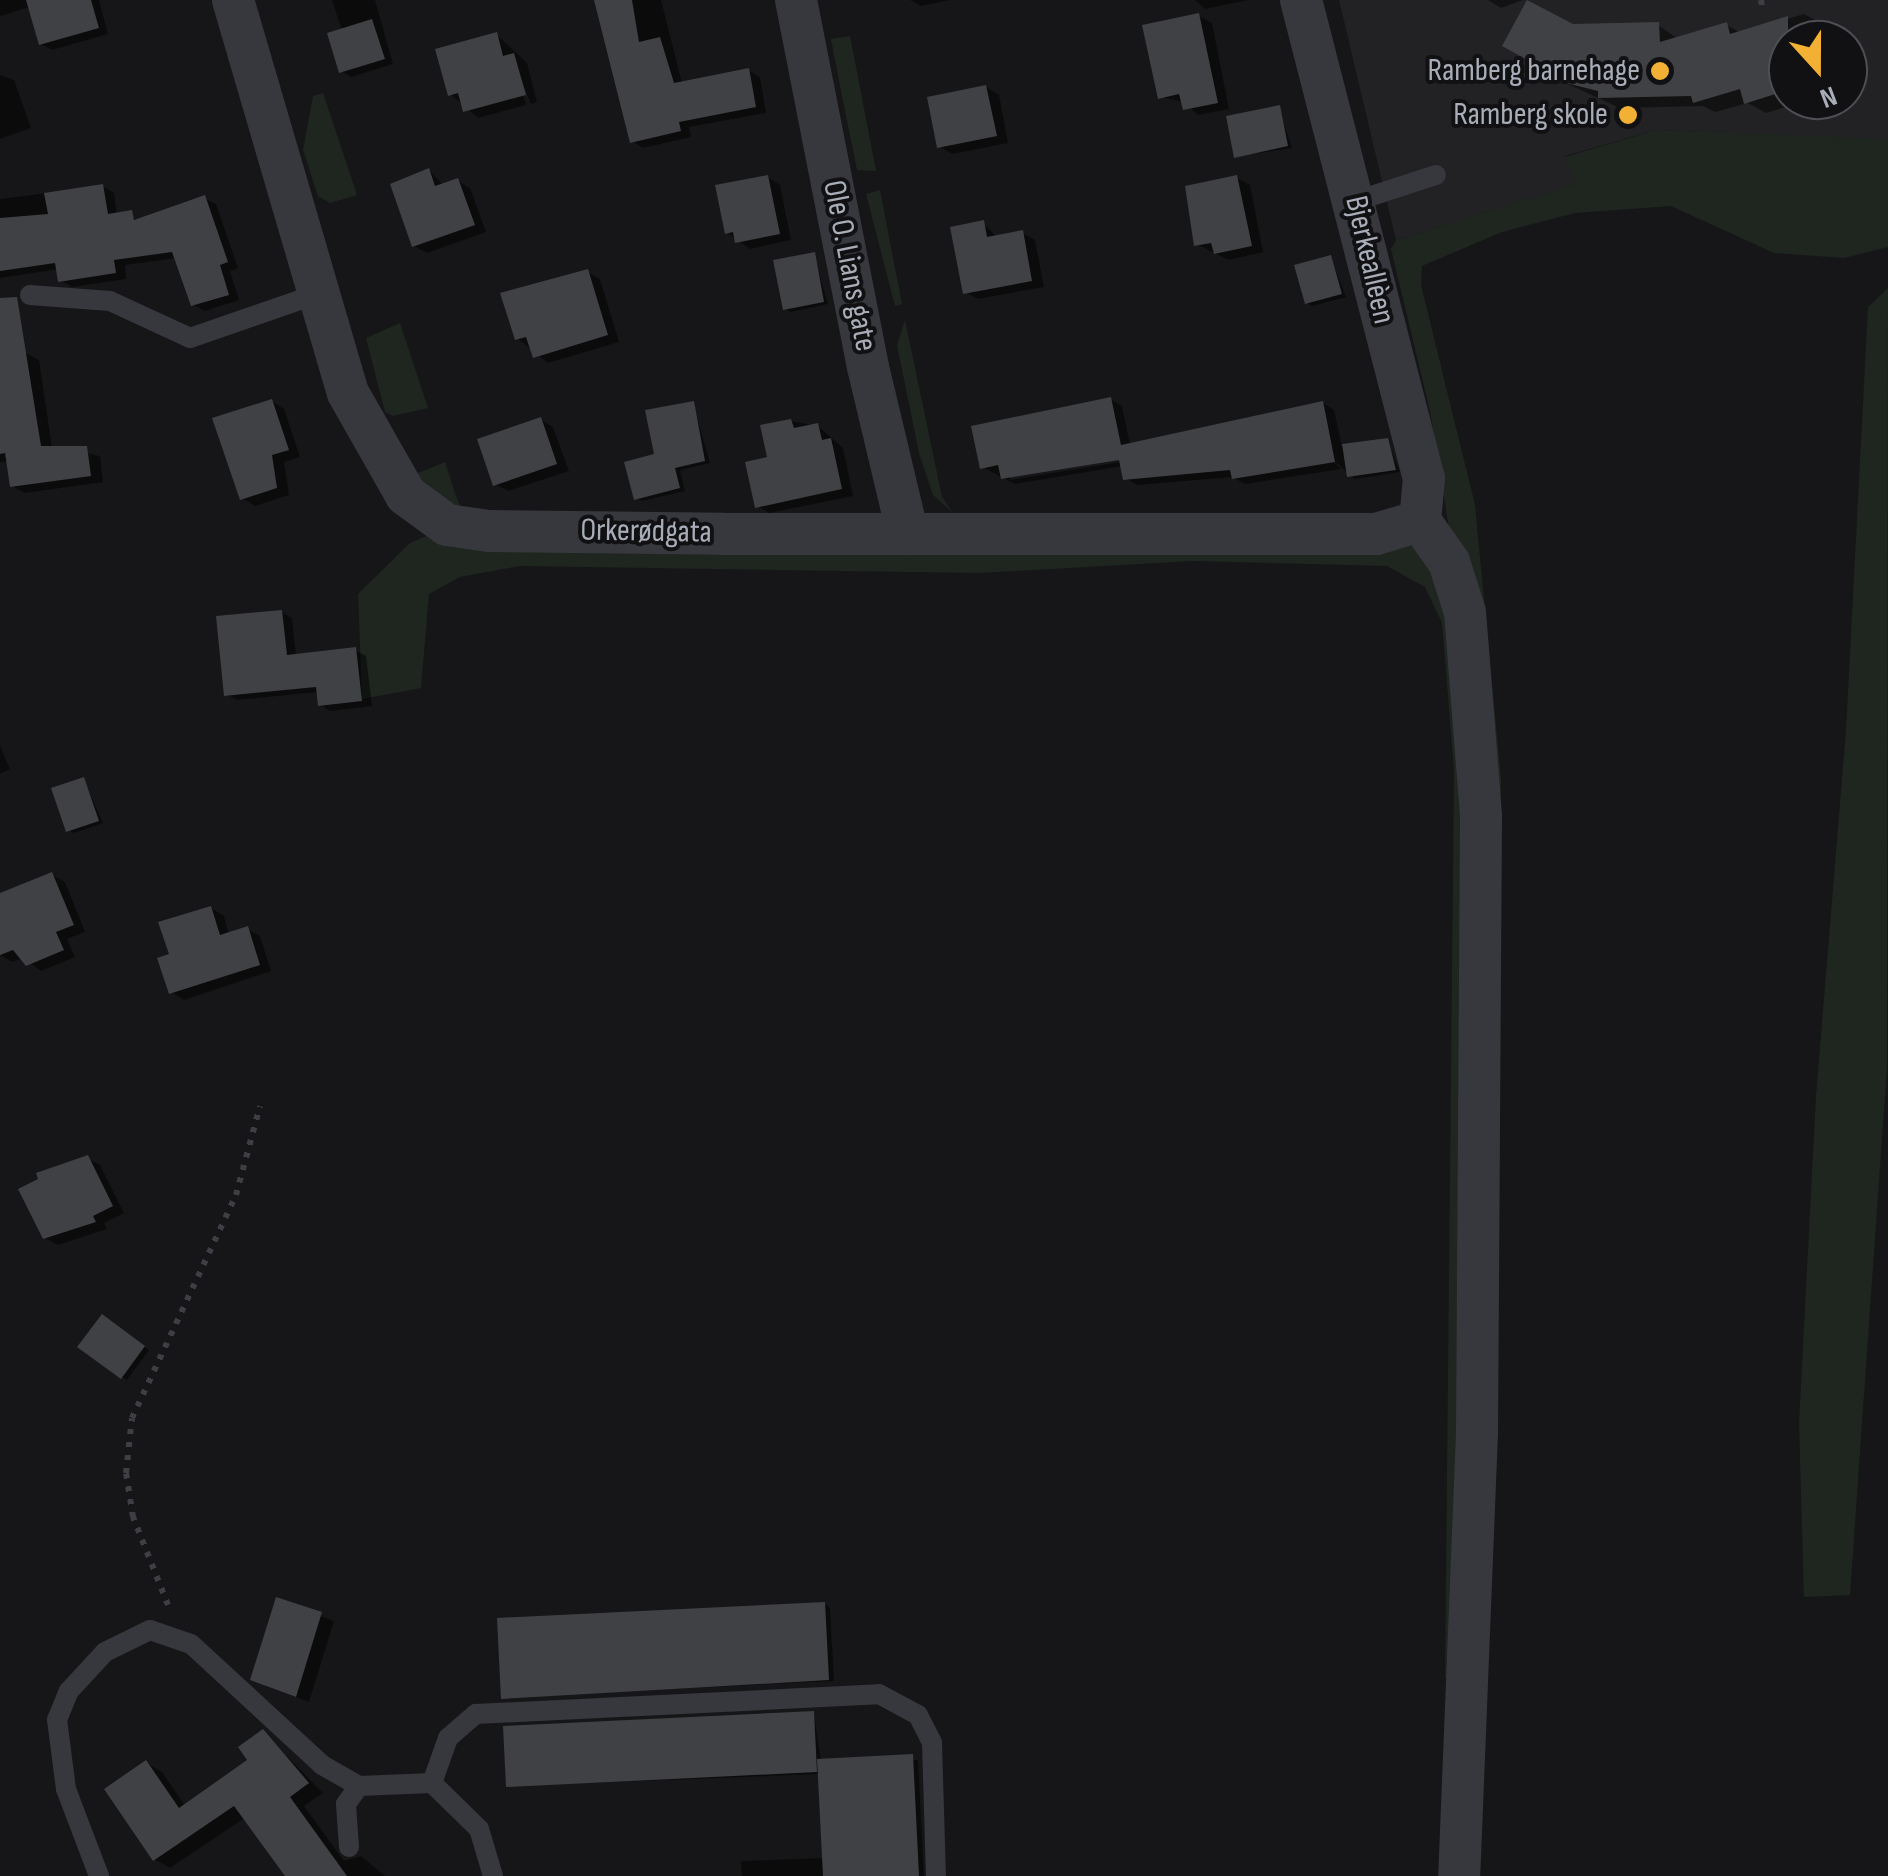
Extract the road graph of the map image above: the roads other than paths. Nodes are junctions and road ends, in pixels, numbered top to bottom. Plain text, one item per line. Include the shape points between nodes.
1 (233, 0) edge
2 (796, 0) edge
3 (1302, 0) edge
4 (1436, 175) dead end
5 (1356, 202) junction
6 (320, 293) junction
7 (30, 295) dead end
8 (1420, 521) junction
9 (908, 531) junction
10 (432, 1783) junction
11 (360, 1786) junction
12 (350, 1847) dead end
13 (99, 1876) edge
14 (493, 1876) edge
15 (936, 1876) edge
16 (1460, 1876) edge

1 - 6 street, Orkerødgata
2 - 9 street, Ole O. Lians gate via 868,367
3 - 5 street, Bjerkeallèen
4 - 5 lane
5 - 8 street, Bjerkeallèen via 1424,478
6 - 7 lane via 190,338 110,302
6 - 9 street, Orkerødgata via 348,393 375,449 406,495 447,524 489,531
8 - 9 street, Orkerødgata via 1376,534
8 - 16 street via 1449,562 1465,612 1479,767 1477,1433
10 - 11 lane
10 - 14 lane via 480,1829
10 - 15 lane via 448,1738 476,1714 879,1694 918,1714 932,1743
11 - 12 lane via 346,1804
11 - 13 lane via 336,1778 174,1634 150,1630 105,1652 69,1690 57,1720 66,1790

